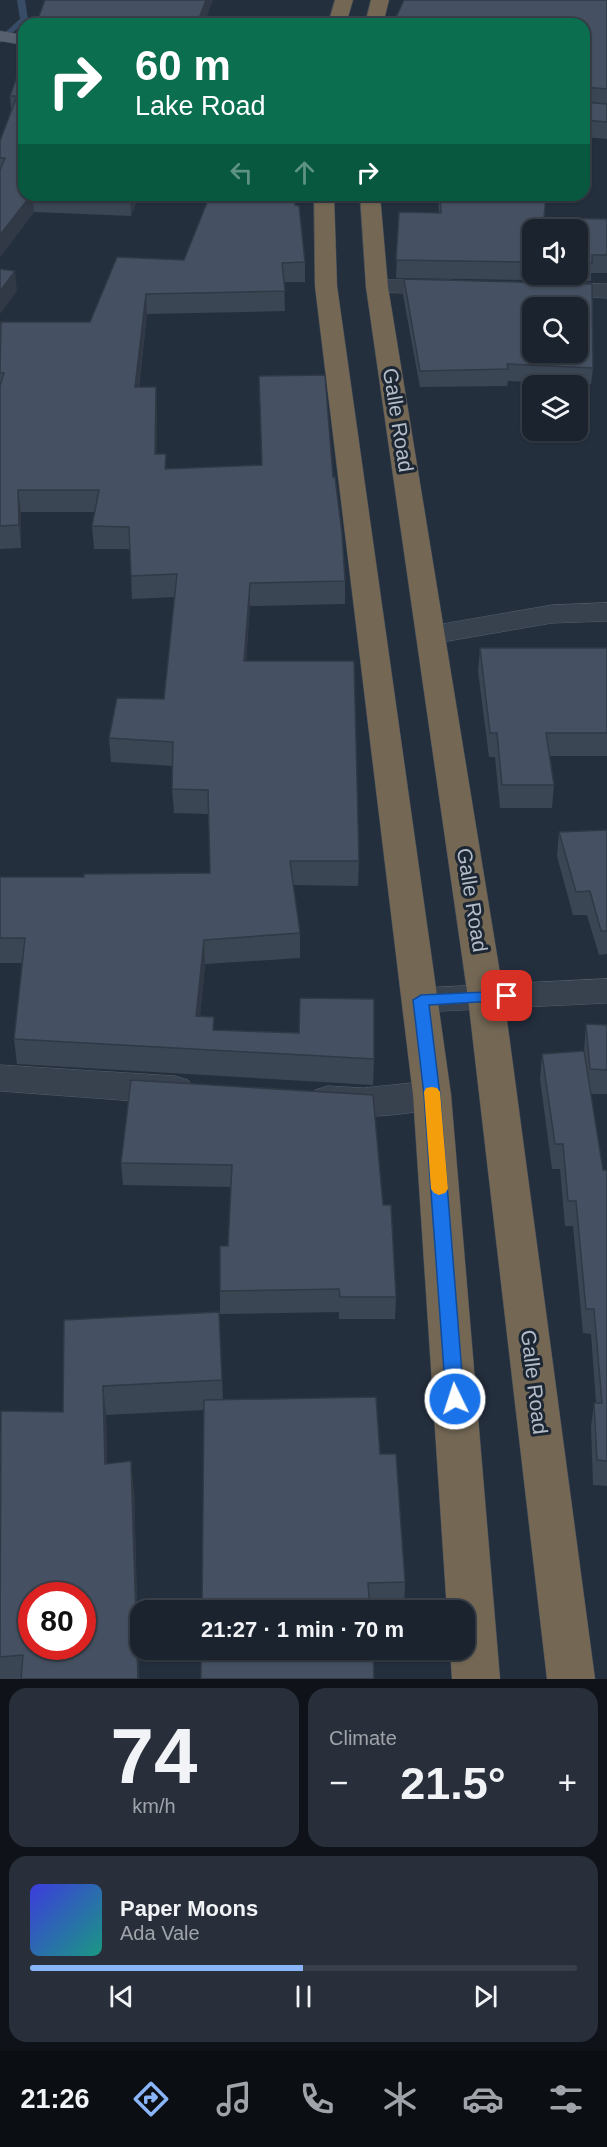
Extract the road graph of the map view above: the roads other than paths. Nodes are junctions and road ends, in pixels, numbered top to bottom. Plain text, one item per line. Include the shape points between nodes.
1 (345, 0) edge
2 (380, 0) edge
3 (339, 18) edge
4 (376, 18) edge
5 (0, 36) edge
6 (18, 39) edge
7 (324, 201) edge
8 (370, 201) edge
9 (377, 287) junction
10 (469, 287) edge
11 (526, 288) edge
12 (607, 291) edge
13 (607, 612) edge
14 (431, 635) junction
15 (607, 991) edge
16 (486, 998) junction
17 (421, 1000) junction
18 (0, 1078) edge
19 (211, 1092) edge
20 (432, 1095) junction
21 (293, 1098) edge
22 (476, 1679) edge
23 (571, 1679) edge

1 - 3 highway
2 - 4 highway
5 - 6 main road
7 - 17 highway via 326,286
8 - 9 highway, Galle Road
9 - 10 street
9 - 14 highway, Galle Road
11 - 12 street
13 - 14 street via 552,614
14 - 16 highway, Galle Road
15 - 16 street
16 - 17 street
16 - 23 highway, Galle Road
17 - 20 highway
18 - 19 street
20 - 21 street via 363,1102
20 - 22 highway

